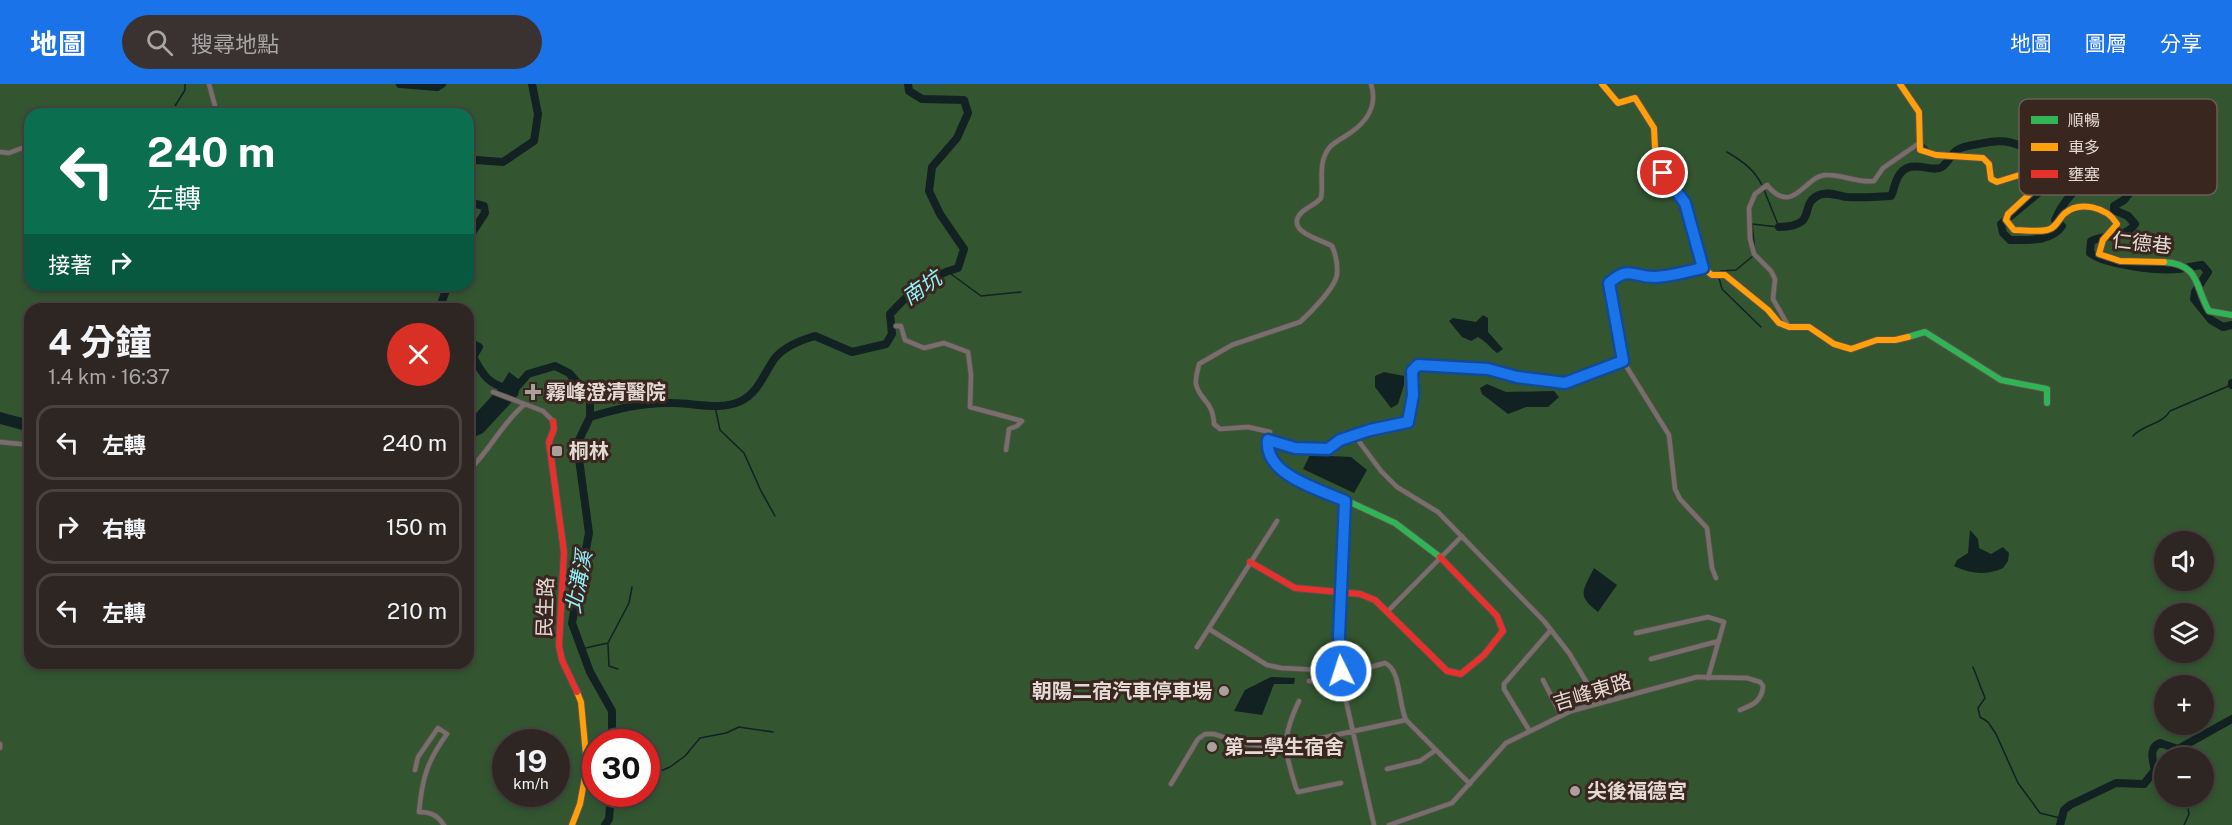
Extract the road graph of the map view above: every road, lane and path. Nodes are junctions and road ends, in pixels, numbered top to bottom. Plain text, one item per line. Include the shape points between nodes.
1 (209, 84) edge
2 (1371, 84) edge
3 (1602, 84) edge
4 (1899, 84) edge
5 (215, 108) edge
6 (1918, 144) junction
7 (24, 147) edge
8 (0, 152) edge
9 (2019, 175) edge
10 (2028, 195) edge
11 (1703, 268) junction
12 (2232, 315) edge
13 (896, 326) dead end
14 (1789, 327) junction
15 (1623, 361) junction
16 (493, 392) dead end
17 (522, 403) junction
18 (2047, 403) dead end
19 (553, 421) joint
20 (1355, 436) junction
21 (1268, 440) junction
22 (0, 442) edge
23 (24, 444) edge
24 (1006, 450) dead end
25 (474, 465) edge
26 (1345, 501) junction
27 (1277, 521) dead end
28 (1462, 536) junction
29 (1439, 559) junction
30 (1250, 562) junction
31 (1716, 578) dead end
32 (1341, 591) junction
33 (1387, 612) junction
34 (1209, 628) junction
35 (1550, 631) junction
36 (1636, 633) dead end
37 (1719, 641) junction
38 (1197, 647) dead end
39 (1651, 659) dead end
40 (1341, 671) junction
41 (1357, 671) dead end
42 (1707, 678) junction
43 (1543, 680) dead end
44 (1309, 681) dead end
45 (1587, 682) dead end
46 (1342, 683) junction
47 (1299, 701) dead end
48 (1740, 710) dead end
49 (1561, 715) junction
50 (1406, 720) junction
51 (1529, 730) junction
52 (1353, 731) junction
53 (1285, 746) junction
54 (1436, 750) junction
55 (1387, 769) dead end
56 (415, 770) dead end
57 (1341, 783) dead end
58 (1171, 784) dead end
59 (1470, 784) junction
60 (444, 825) edge
61 (572, 825) edge
62 (1374, 825) edge
63 (1389, 825) edge

1 - 5 street
2 - 21 street via 1372,107 1359,128 1329,147 1320,177 1321,198 1301,213 1298,221 1303,234 1332,246 1337,258 1335,281 1300,322 1232,345 1199,364 1195,382 1213,411 1214,424 1220,429 1248,427 1270,432
3 - 11 street via 1618,103 1635,99 1654,128 1660,166 1685,203
4 - 6 street via 1919,112
6 - 9 street, 仁德巷 via 1920,150 1932,155 1983,158 1989,164 1991,179 1997,182
6 - 14 street via 1883,168 1874,181 1862,183 1825,174 1790,197 1773,193 1767,185 1760,189 1749,208 1753,251 1772,271 1773,299
7 - 8 street
10 - 12 street, 仁德巷 via 2007,213 2006,220 2014,230 2047,230 2079,206 2097,208 2116,224 2104,238 2100,254 2120,261 2179,263 2199,286 2209,311
11 - 14 street via 1712,275 1720,275
11 - 15 street via 1654,277 1629,272 1609,283
13 - 24 street via 901,326 905,340 924,348 944,343 968,352 970,407 1022,421 1009,429
14 - 18 street via 1809,327 1834,344 1851,349 1925,332 2001,380 2047,389
15 - 20 street via 1565,383 1488,369 1418,365 1412,371 1408,422
15 - 31 street via 1669,435 1675,489 1707,528
16 - 17 street
17 - 19 street via 543,411
17 - 25 street
19 - 61 street, 民生路 via 549,442 564,552 560,646 562,660 581,702 587,766
20 - 21 street via 1322,450
20 - 28 street via 1389,479 1438,512
21 - 26 street via 1267,451 1287,474
22 - 23 street
26 - 29 street via 1407,530
26 - 32 street
27 - 30 street
28 - 29 street
28 - 35 street
29 - 33 street
29 - 33 street via 1497,616 1503,631 1499,639 1466,672 1453,674
30 - 32 street via 1295,588
30 - 34 street
32 - 33 street via 1367,596
32 - 40 street
34 - 38 street
34 - 40 street via 1266,664
35 - 45 street
35 - 51 street via 1504,684
36 - 37 street via 1708,617 1724,622
37 - 39 street
37 - 42 street
40 - 46 street
41 - 50 street via 1385,663 1392,666
42 - 48 street, 吉峰東路 via 1747,678 1760,682 1760,699
42 - 49 street, 吉峰東路 via 1697,677
43 - 49 street
44 - 46 street
46 - 52 street
47 - 53 street via 1286,732
49 - 51 street, 吉峰東路
50 - 52 street
50 - 54 street
51 - 59 street, 吉峰東路 via 1506,743
52 - 53 street
52 - 62 street
53 - 57 street via 1298,792
53 - 58 street via 1244,744 1205,734
54 - 55 street via 1420,761
54 - 59 street
56 - 60 street via 418,757 438,728 447,734 424,774 419,812 431,812
59 - 63 street, 吉峰東路 via 1452,803

